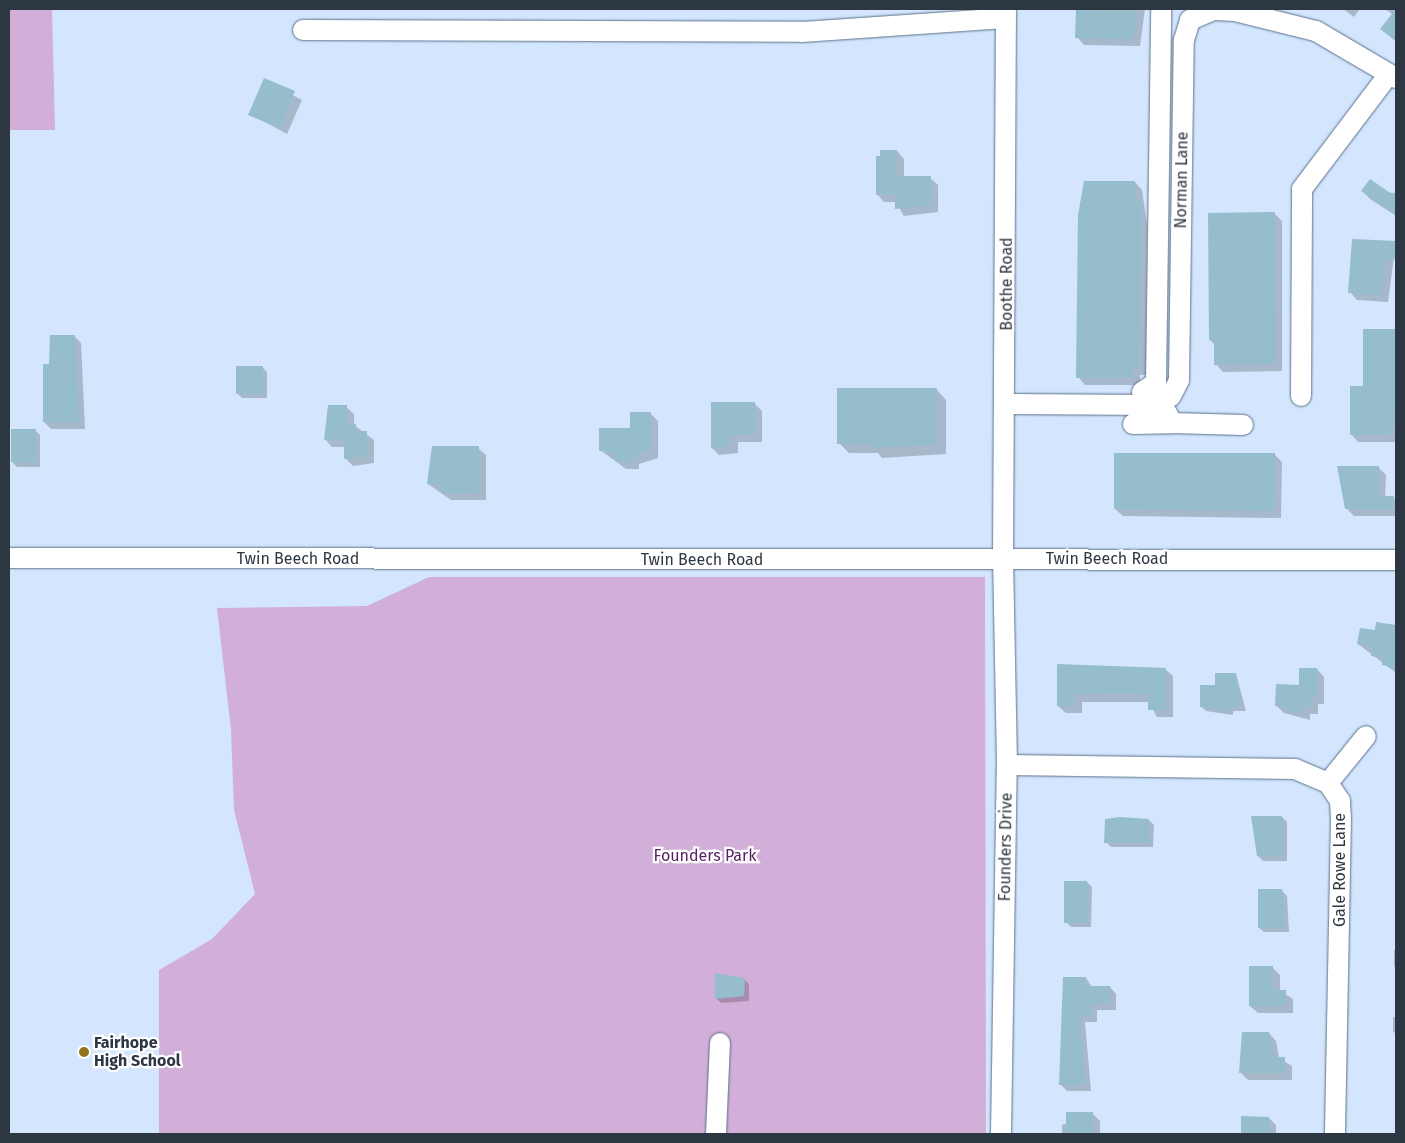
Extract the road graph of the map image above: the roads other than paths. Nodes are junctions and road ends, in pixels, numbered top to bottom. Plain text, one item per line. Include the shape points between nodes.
1 (1161, 9) edge
2 (1006, 13) edge
3 (303, 30) dead end
4 (1160, 39) junction
5 (1184, 52) junction
6 (1393, 76) edge
7 (1142, 392) dead end
8 (1301, 396) dead end
9 (1160, 402) junction
10 (1007, 404) junction
11 (1172, 423) junction
12 (1133, 424) dead end
13 (1242, 425) dead end
14 (9, 558) edge
15 (1003, 559) junction
16 (1396, 560) edge
17 (1366, 736) dead end
18 (1007, 765) junction
19 (1328, 783) junction
20 (720, 1042) dead end
21 (716, 1134) edge
22 (1001, 1134) edge
23 (1335, 1134) edge

1 - 4 street
2 - 3 street via 802,32
2 - 10 street, Boothe Road
4 - 5 street
4 - 7 street via 1156,383
5 - 6 street, Norman Lane via 1190,20 1214,10 1235,11 1316,31
5 - 9 street, Norman Lane via 1179,380 1172,396
6 - 8 street via 1302,189
9 - 10 street
9 - 11 street
10 - 15 street, Boothe Road
11 - 12 street
11 - 13 street
14 - 15 street, Twin Beech Road
15 - 16 street, Twin Beech Road
15 - 18 street, Founders Drive
17 - 19 street
18 - 19 street via 1295,769
18 - 22 street, Founders Drive
19 - 23 street, Gale Rowe Lane via 1340,801 1341,818
20 - 21 street

